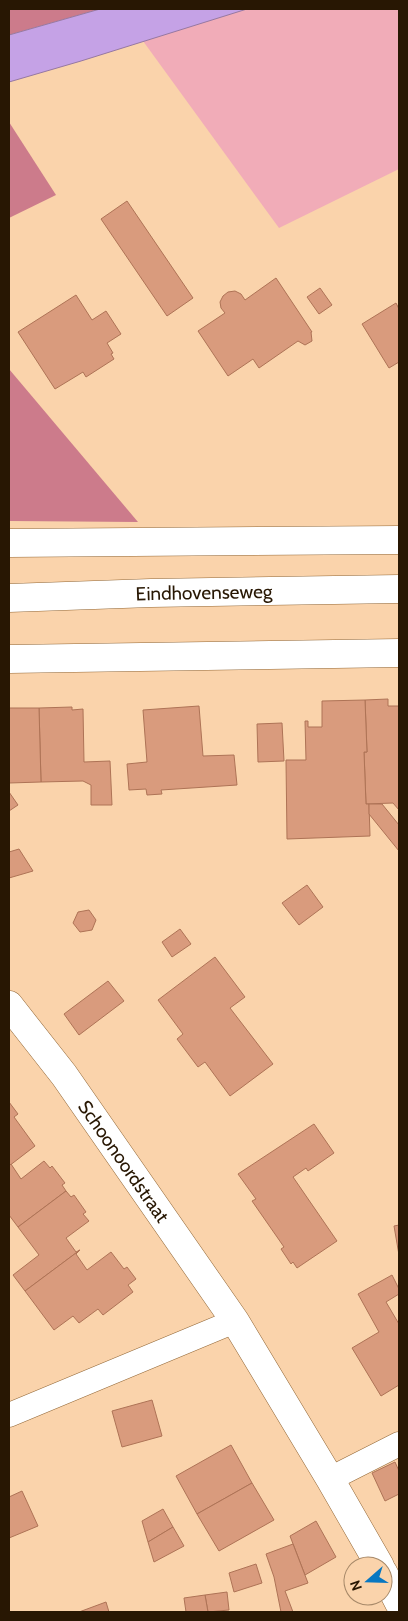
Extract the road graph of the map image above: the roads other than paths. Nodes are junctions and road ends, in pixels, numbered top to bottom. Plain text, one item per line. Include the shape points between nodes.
1 (399, 540) edge
2 (9, 544) edge
3 (399, 589) edge
4 (9, 598) edge
5 (399, 653) edge
6 (9, 659) edge
7 (9, 1005) edge
8 (235, 1321) junction
9 (9, 1416) edge
10 (399, 1444) edge
11 (330, 1479) junction
12 (374, 1556) edge
13 (393, 1591) edge
14 (399, 1603) edge

1 - 2 street
3 - 4 street, Eindhovenseweg
5 - 6 street
7 - 8 street, Schoonoordstraat via 64,1075
8 - 9 lane
8 - 11 street, Schoonoordstraat
10 - 11 lane
11 - 12 street, Schoonoordstraat
13 - 14 street

